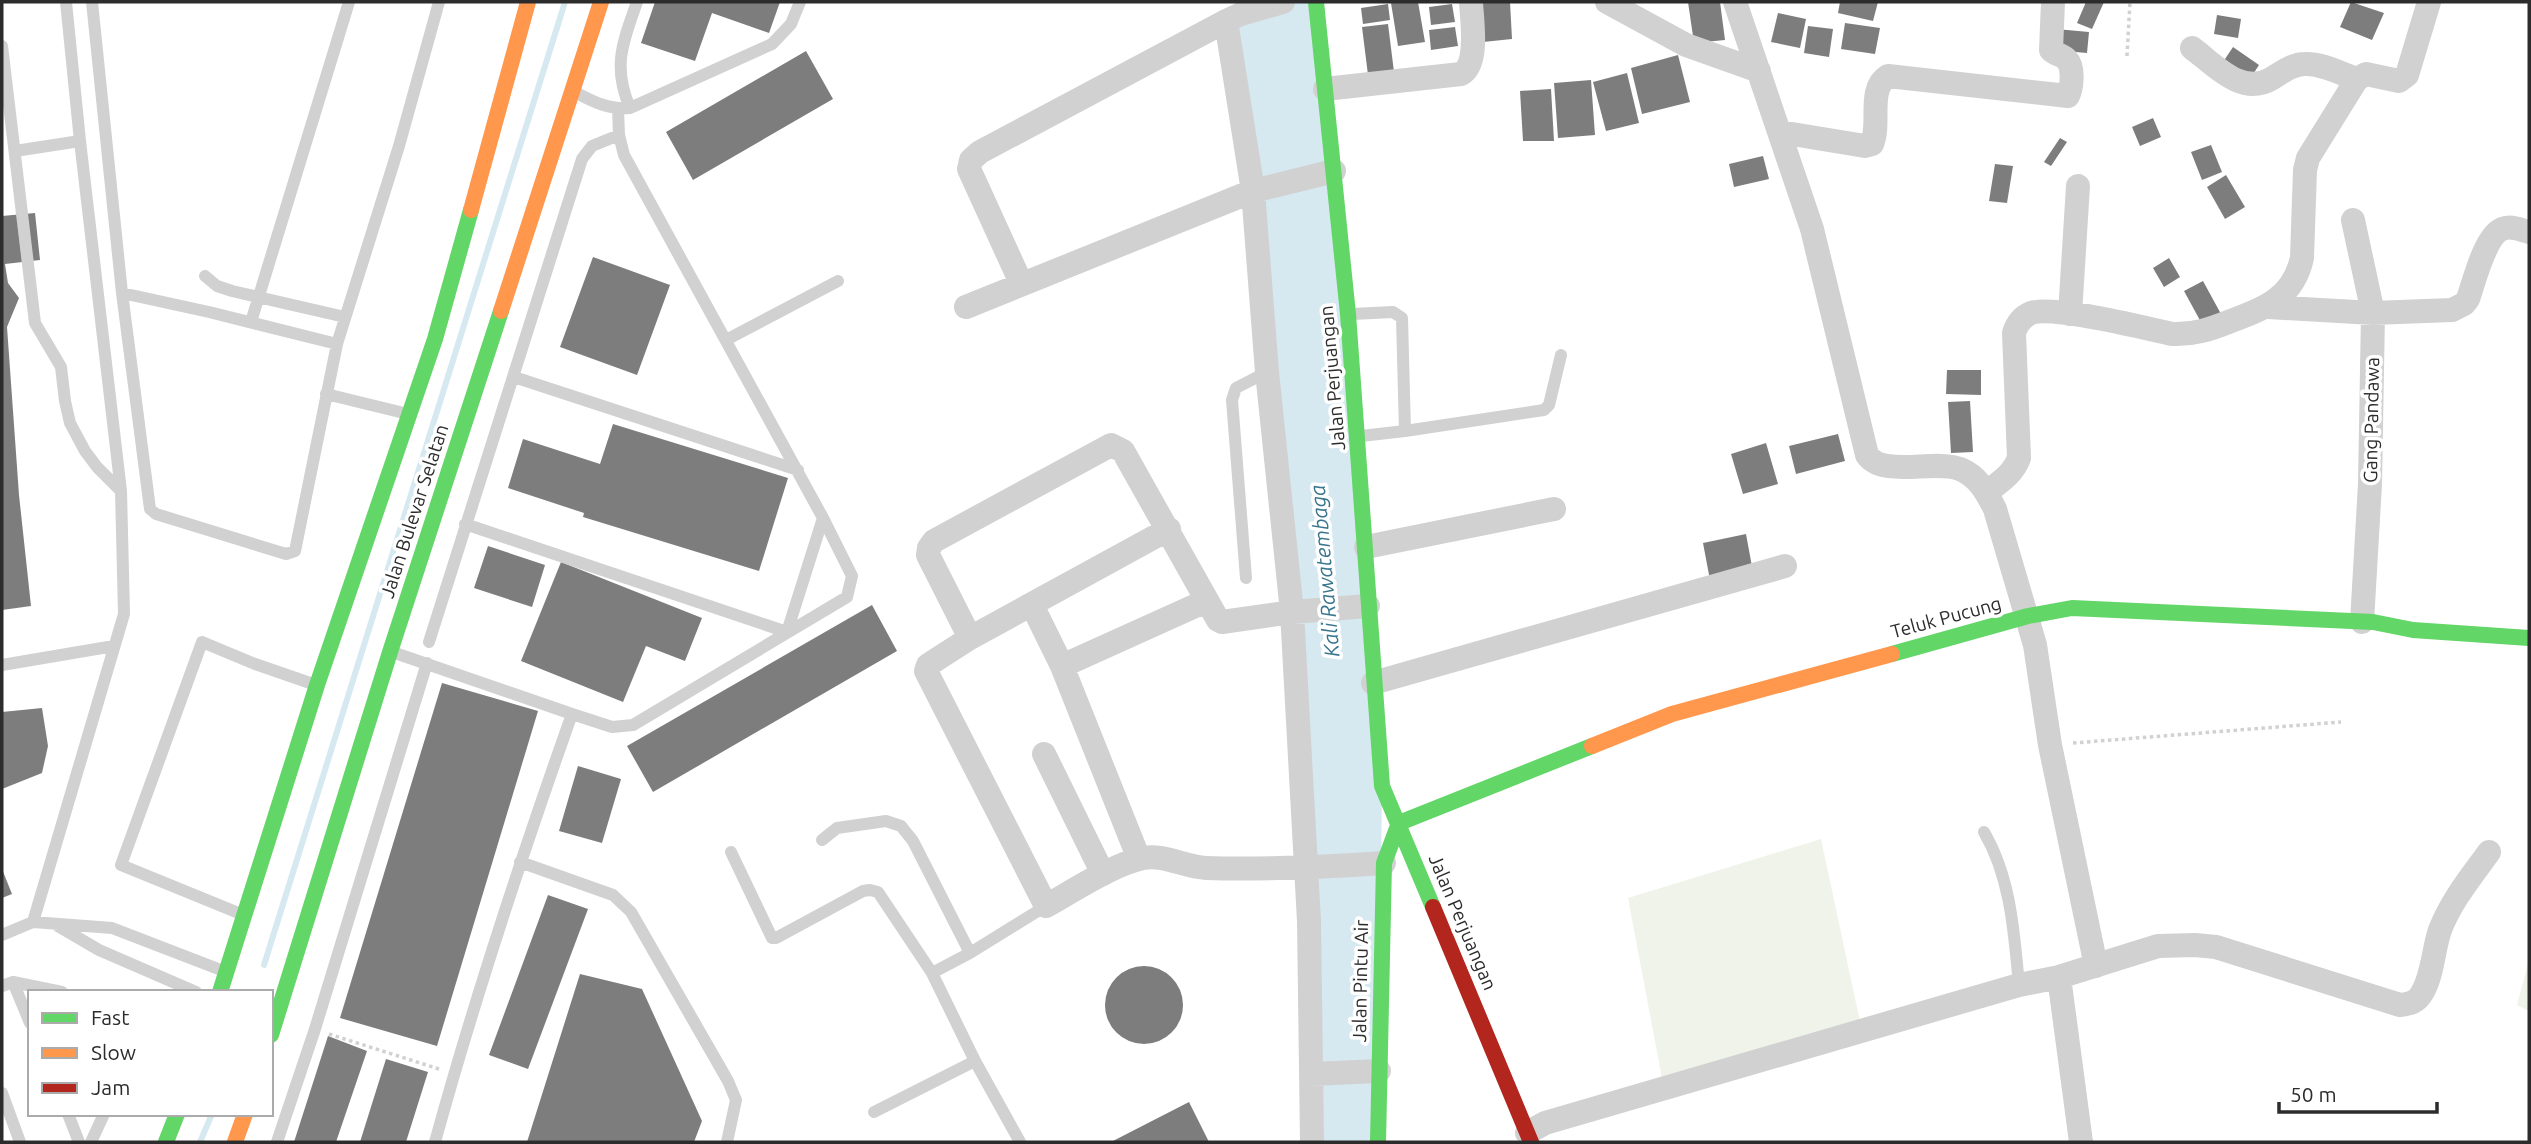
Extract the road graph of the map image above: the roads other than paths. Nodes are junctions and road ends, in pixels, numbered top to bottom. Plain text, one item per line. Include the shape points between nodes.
1 (69, 2) edge
2 (92, 2) edge
3 (349, 2) edge
4 (439, 2) edge
5 (528, 2) edge
6 (601, 2) edge
7 (637, 2) edge
8 (800, 2) edge
9 (1283, 2) edge
10 (1316, 2) edge
11 (1471, 2) edge
12 (1607, 2) edge
13 (1735, 2) edge
14 (2053, 2) edge
15 (2429, 2) edge
16 (1234, 17) junction
17 (2, 46) edge
18 (2192, 48) dead end
19 (1759, 71) junction
20 (2357, 79) junction
21 (1325, 89) junction
22 (572, 91) junction
23 (624, 108) junction
24 (1780, 132) junction
25 (619, 135) junction
26 (80, 141) junction
27 (15, 151) junction
28 (1324, 174) junction
29 (2078, 186) dead end
30 (1261, 189) junction
31 (113, 207) junction
32 (89, 209) junction
33 (2353, 220) dead end
34 (2529, 232) edge
35 (205, 276) dead end
36 (838, 281) dead end
37 (1021, 283) junction
38 (122, 293) junction
39 (260, 297) junction
40 (965, 307) dead end
41 (2268, 307) junction
42 (2373, 313) junction
43 (1348, 314) junction
44 (2070, 314) junction
45 (345, 317) junction
46 (251, 322) junction
47 (726, 340) junction
48 (337, 344) junction
49 (1561, 355) dead end
50 (1267, 372) junction
51 (514, 377) junction
52 (326, 394) junction
53 (408, 414) junction
54 (1405, 431) junction
55 (1358, 436) junction
56 (798, 470) junction
57 (121, 491) junction
58 (1987, 492) junction
59 (1554, 509) dead end
60 (823, 518) junction
61 (465, 524) junction
62 (1169, 529) junction
63 (1366, 547) junction
64 (1785, 566) dead end
65 (1246, 578) dead end
66 (1206, 601) junction
67 (1032, 604) junction
68 (1360, 607) junction
69 (1296, 612) junction
70 (2028, 617) junction
71 (2362, 622) junction
72 (787, 632) junction
73 (970, 638) junction
74 (2529, 638) edge
75 (429, 642) dead end
76 (114, 646) junction
77 (390, 652) junction
78 (428, 663) junction
79 (2, 664) edge
80 (1062, 666) junction
81 (1373, 683) junction
82 (317, 685) junction
83 (572, 714) junction
84 (1044, 754) dead end
85 (1399, 823) junction
86 (1984, 832) dead end
87 (822, 840) dead end
88 (731, 852) dead end
89 (2488, 852) dead end
90 (1139, 859) junction
91 (520, 862) junction
92 (1384, 863) junction
93 (1306, 868) junction
94 (1103, 874) junction
95 (1046, 906) junction
96 (244, 915) junction
97 (33, 922) junction
98 (54, 924) junction
99 (2, 935) edge
100 (970, 953) junction
101 (2096, 966) junction
102 (226, 972) junction
103 (933, 973) junction
104 (2059, 977) junction
105 (7, 984) edge
106 (2019, 985) junction
107 (48, 990) edge
108 (191, 990) edge
109 (221, 990) edge
110 (28, 1020) edge
111 (273, 1029) edge
112 (975, 1061) junction
113 (1371, 1072) junction
114 (1317, 1074) junction
115 (2, 1093) edge
116 (874, 1112) dead end
117 (69, 1116) edge
118 (103, 1116) edge
119 (176, 1116) edge
120 (244, 1116) edge
121 (1529, 1137) edge
122 (20, 1142) edge
123 (79, 1142) edge
124 (91, 1142) edge
125 (166, 1142) edge
126 (236, 1142) edge
127 (277, 1142) edge
128 (435, 1142) edge
129 (727, 1142) edge
130 (1020, 1142) edge
131 (1312, 1142) edge
132 (1378, 1142) edge
133 (2081, 1142) edge

1 - 26 lane
2 - 31 lane
3 - 39 lane
4 - 45 lane
5 - 53 main road, Jalan Bulevar Selatan via 435,339
6 - 22 main road, Jalan Bulevar Selatan
7 - 23 lane via 619,70
8 - 23 lane via 791,23 772,44
9 - 16 street
10 - 21 main road, Jalan Perjuangan
11 - 21 street via 1472,57 1467,71
12 - 19 street via 1686,45
13 - 19 street
14 - 24 street via 2051,50 2070,64 2068,96 1888,76 1877,89 1872,144
15 - 20 street via 2403,80 2367,74
16 - 30 street
16 - 37 street via 971,160 969,169
17 - 27 lane
18 - 20 street via 2237,82 2250,85 2303,64
19 - 24 street
20 - 41 street via 2308,159 2300,270
21 - 28 main road, Jalan Perjuangan
22 - 23 lane via 593,102
22 - 77 main road, Jalan Bulevar Selatan
23 - 25 lane
24 - 58 street via 1812,229 1867,455 1877,465 1959,469
25 - 47 lane via 624,155
25 - 51 lane via 592,146 582,159
26 - 27 lane
26 - 32 lane
27 - 57 lane via 35,323 61,367 70,424 90,459
28 - 30 street
28 - 43 main road, Jalan Perjuangan
29 - 44 street
30 - 37 street
30 - 50 street
31 - 32 lane
31 - 38 lane
32 - 57 lane
33 - 42 street, Gang Pandawa
34 - 42 street via 2510,227 2494,234 2468,299 2458,308
35 - 39 lane via 220,287
36 - 47 lane
37 - 40 street
38 - 46 lane
38 - 52 lane via 150,509 156,514 286,554 295,551
39 - 45 lane
39 - 46 lane
41 - 42 street
41 - 44 street via 2187,334
42 - 71 street, Gang Pandawa
43 - 54 lane via 1393,312 1402,318
43 - 55 main road, Jalan Perjuangan
44 - 58 street via 2034,312 2017,324 2019,458 2007,477
45 - 48 lane
46 - 48 lane
47 - 56 lane
48 - 52 lane
49 - 54 lane via 1544,410
50 - 65 lane via 1236,388 1232,400
50 - 69 street
51 - 56 lane
51 - 61 lane
52 - 53 lane
53 - 82 main road, Jalan Bulevar Selatan
54 - 55 lane
55 - 63 main road, Jalan Perjuangan
56 - 60 lane
57 - 76 lane via 124,614
58 - 70 street
59 - 63 street
60 - 72 lane
60 - 72 lane via 852,576 848,597
61 - 72 lane
61 - 75 lane
62 - 66 street
62 - 67 street
62 - 73 street via 1123,451 1111,445 934,541 928,555
63 - 68 main road, Jalan Perjuangan
64 - 81 street
66 - 69 street via 1222,622
66 - 80 street
67 - 73 street
67 - 80 street
68 - 69 street
68 - 81 main road, Jalan Perjuangan
69 - 93 street
70 - 71 main road, Teluk Pucung via 2072,608
70 - 85 main road, Teluk Pucung via 1672,714
70 - 101 street
71 - 74 main road, Teluk Pucung
72 - 83 lane via 633,725 612,727
73 - 95 street via 933,660 926,671
76 - 79 lane
76 - 97 lane
77 - 78 lane
77 - 111 main road, Jalan Bulevar Selatan
78 - 83 lane
78 - 127 lane
80 - 90 street
81 - 85 main road, Jalan Perjuangan via 1382,786
82 - 96 main road, Jalan Bulevar Selatan
82 - 96 lane via 202,642 121,865
83 - 91 lane
84 - 94 street
85 - 92 main road, Jalan Pintu Air
85 - 121 main road, Jalan Perjuangan
86 - 106 lane via 2001,865
87 - 100 lane via 837,828 863,823 887,821 901,826
88 - 103 lane via 772,938 870,890 878,892
89 - 101 street via 2440,931 2424,992 2409,1004 2400,1005 2216,947 2158,946
90 - 93 street via 1154,857 1202,868
90 - 94 street
91 - 128 lane
91 - 129 lane via 613,895 631,912 736,1100
92 - 93 street
92 - 113 main road, Jalan Pintu Air
93 - 114 street
94 - 95 street
95 - 100 lane
96 - 102 main road, Jalan Bulevar Selatan
97 - 98 lane
97 - 99 lane
98 - 102 lane via 112,928
98 - 108 lane via 99,950
100 - 103 lane
101 - 104 street
102 - 109 main road, Jalan Bulevar Selatan
103 - 112 lane
104 - 106 street
104 - 133 street
105 - 107 lane
105 - 110 lane
106 - 121 street via 1545,1123
112 - 116 lane
112 - 130 lane
113 - 114 street
113 - 132 main road, Jalan Pintu Air
114 - 131 street
115 - 122 lane
117 - 123 lane
118 - 124 lane
119 - 125 main road
120 - 126 main road

